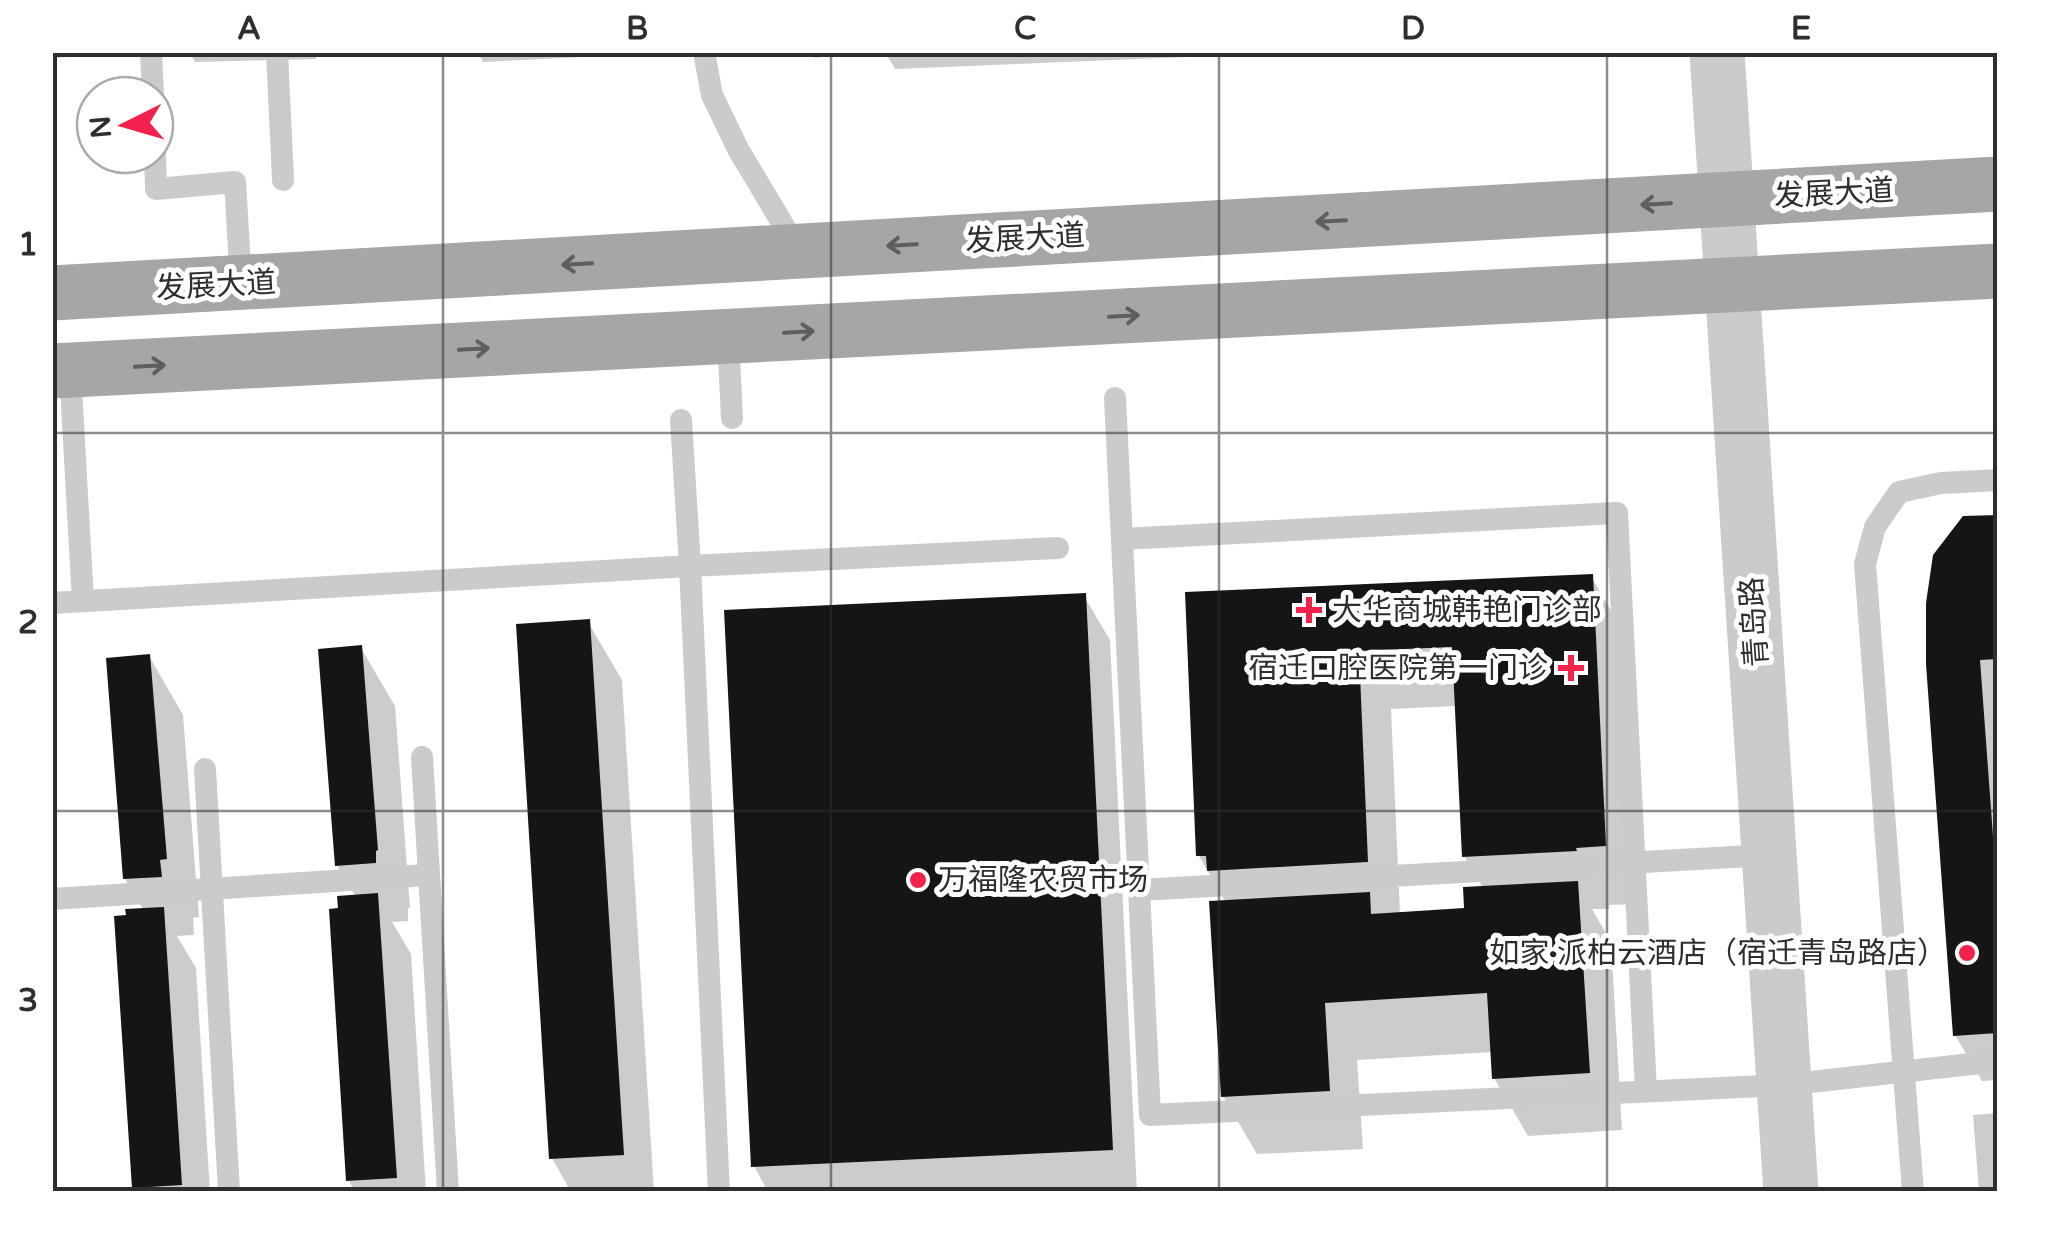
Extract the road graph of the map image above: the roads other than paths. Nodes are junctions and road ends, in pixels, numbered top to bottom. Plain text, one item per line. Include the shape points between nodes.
1 (277, 52) edge
2 (704, 52) edge
3 (1717, 52) edge
4 (156, 175) edge
5 (283, 180) dead end
6 (1998, 184) edge
7 (1728, 200) junction
8 (799, 251) junction
9 (1998, 271) edge
10 (242, 284) junction
11 (1733, 286) junction
12 (52, 293) edge
13 (728, 335) junction
14 (61, 370) edge
15 (1115, 398) dead end
16 (732, 418) dead end
17 (681, 420) dead end
18 (1998, 480) edge
19 (1122, 539) junction
20 (1058, 548) dead end
21 (690, 566) junction
22 (83, 601) junction
23 (52, 603) edge
24 (422, 757) dead end
25 (205, 769) dead end
26 (1769, 854) junction
27 (1635, 862) junction
28 (428, 875) junction
29 (213, 888) junction
30 (1138, 890) junction
31 (52, 898) edge
32 (1998, 1061) edge
33 (1904, 1072) junction
34 (1784, 1084) junction
35 (1646, 1091) junction
36 (229, 1192) edge
37 (448, 1192) edge
38 (720, 1192) edge
39 (1790, 1192) edge
40 (1913, 1192) edge

1 - 5 lane
2 - 8 lane via 712,95
3 - 7 street, 青岛路
4 - 10 lane via 156,190 235,182
6 - 7 main road, 发展大道
7 -> 8 main road, 发展大道
7 - 11 street, 青岛路
8 -> 10 main road, 发展大道
9 - 11 main road
10 - 12 main road, 发展大道
13 -> 11 main road
11 - 26 street, 青岛路
14 -> 13 main road
13 - 16 lane
14 - 22 lane
15 - 19 lane
17 - 21 lane
18 - 33 lane via 1899,492 1875,526 1865,564
19 - 27 lane via 1618,513
19 - 30 lane
20 - 21 lane
21 - 22 lane
21 - 38 lane
22 - 23 lane
24 - 28 lane
25 - 29 lane
26 - 27 lane
26 - 34 street, 青岛路
27 - 30 lane
27 - 35 lane
28 - 29 lane
28 - 37 lane
29 - 31 lane
29 - 36 lane
30 - 35 lane via 1150,1115
32 - 33 lane
33 - 34 lane
33 - 40 lane
34 - 35 lane
34 - 39 street, 青岛路

